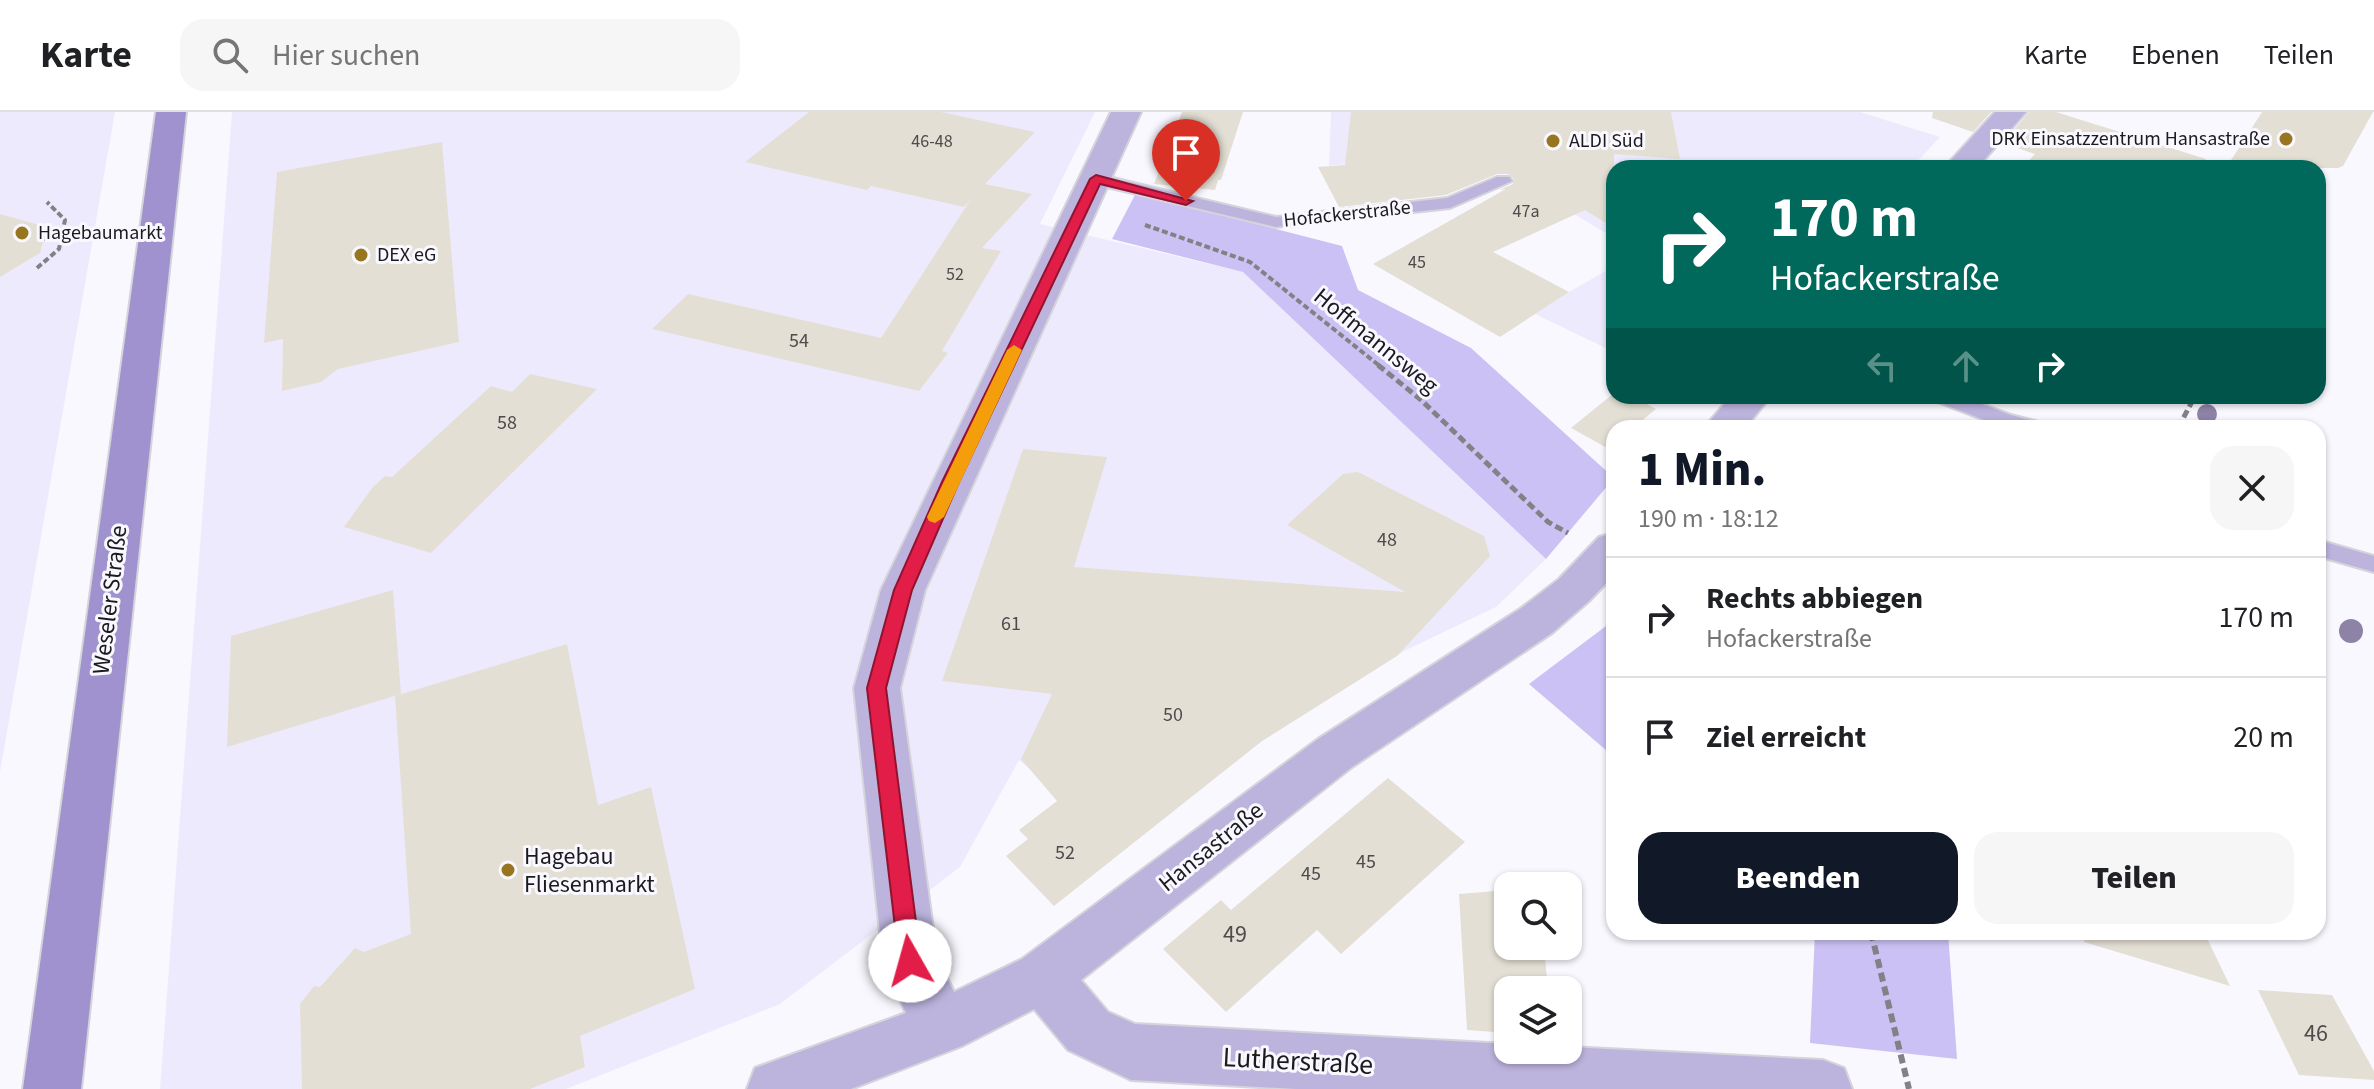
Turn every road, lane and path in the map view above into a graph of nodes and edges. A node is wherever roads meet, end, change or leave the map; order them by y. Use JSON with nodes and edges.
{"nodes":[{"id":1,"x":171,"y":112,"type":"edge"},
{"id":2,"x":1126,"y":112,"type":"edge"},
{"id":3,"x":2011,"y":112,"type":"edge"},
{"id":4,"x":1967,"y":160,"type":"edge"},
{"id":5,"x":1503,"y":181,"type":"dead end"},
{"id":6,"x":1090,"y":192,"type":"junction"},
{"id":7,"x":47,"y":202,"type":"dead end"},
{"id":8,"x":61,"y":235,"type":"junction"},
{"id":9,"x":44,"y":239,"type":"dead end"},
{"id":10,"x":37,"y":268,"type":"dead end"},
{"id":11,"x":1745,"y":404,"type":"edge"},
{"id":12,"x":1962,"y":404,"type":"edge"},
{"id":13,"x":1730,"y":420,"type":"edge"},
{"id":14,"x":2002,"y":420,"type":"edge"},
{"id":15,"x":1606,"y":550,"type":"edge"},
{"id":16,"x":2326,"y":550,"type":"edge"},
{"id":17,"x":1606,"y":557,"type":"edge"},
{"id":18,"x":2374,"y":564,"type":"edge"},
{"id":19,"x":1873,"y":940,"type":"edge"},
{"id":20,"x":1042,"y":977,"type":"junction"},
{"id":21,"x":942,"y":1027,"type":"junction"},
{"id":22,"x":52,"y":1089,"type":"edge"},
{"id":23,"x":776,"y":1089,"type":"edge"},
{"id":24,"x":1823,"y":1089,"type":"edge"},
{"id":25,"x":1909,"y":1089,"type":"edge"}],
"edges":[{"from":1,"to":22,"type":"main road","name":"Weseler Straße"},
{"from":2,"to":6,"type":"street"},
{"from":3,"to":4,"type":"street"},
{"from":5,"to":6,"type":"lane","name":"Hofackerstraße"},
{"from":6,"to":15,"type":"path","name":"Hoffmannsweg"},
{"from":6,"to":21,"type":"street"},
{"from":7,"to":8,"type":"path"},
{"from":8,"to":9,"type":"path"},
{"from":8,"to":10,"type":"path"},
{"from":11,"to":13,"type":"street"},
{"from":12,"to":14,"type":"lane"},
{"from":16,"to":18,"type":"lane"},
{"from":17,"to":20,"type":"street","name":"Hansastraße"},
{"from":19,"to":25,"type":"path"},
{"from":20,"to":21,"type":"street","name":"Hansastraße"},
{"from":20,"to":24,"type":"street","name":"Lutherstraße"},
{"from":21,"to":23,"type":"street","name":"Hansastraße"}]}
